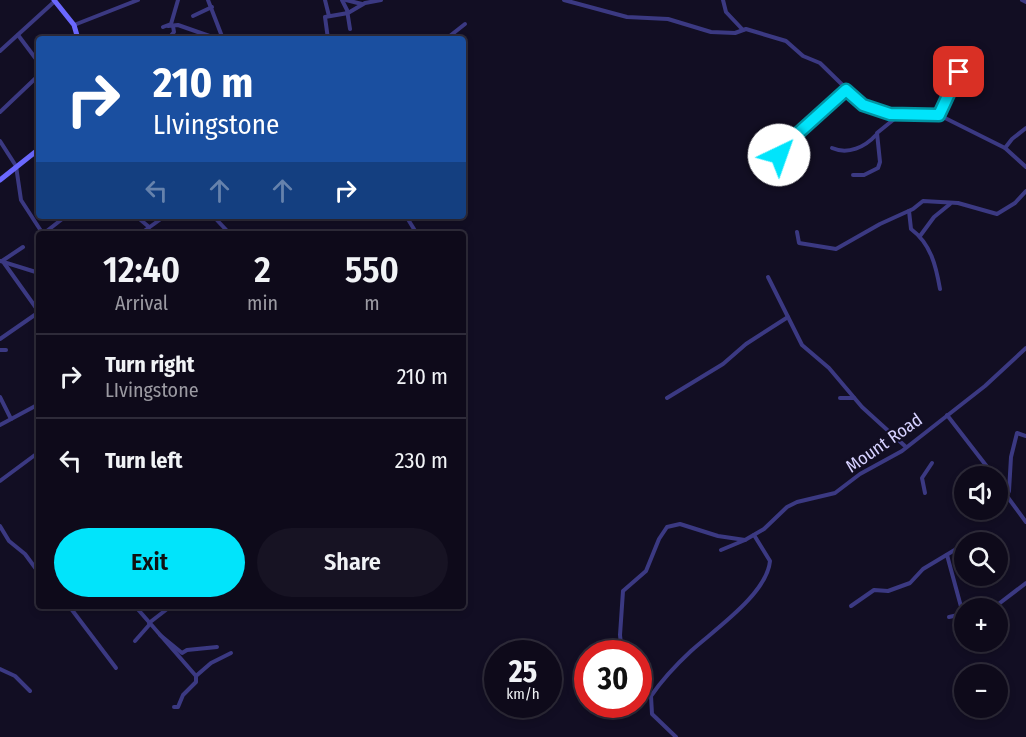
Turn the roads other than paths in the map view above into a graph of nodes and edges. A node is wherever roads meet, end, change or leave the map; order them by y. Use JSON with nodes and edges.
{"nodes":[{"id":1,"x":55,"y":0,"type":"edge"},
{"id":2,"x":138,"y":0,"type":"edge"},
{"id":3,"x":178,"y":0,"type":"edge"},
{"id":4,"x":208,"y":0,"type":"edge"},
{"id":5,"x":325,"y":0,"type":"edge"},
{"id":6,"x":344,"y":0,"type":"edge"},
{"id":7,"x":381,"y":0,"type":"edge"},
{"id":8,"x":564,"y":0,"type":"edge"},
{"id":9,"x":723,"y":0,"type":"edge"},
{"id":10,"x":1022,"y":0,"type":"edge"},
{"id":11,"x":370,"y":1,"type":"edge"},
{"id":12,"x":1026,"y":2,"type":"edge"},
{"id":13,"x":363,"y":4,"type":"junction"},
{"id":14,"x":212,"y":7,"type":"junction"},
{"id":15,"x":348,"y":13,"type":"junction"},
{"id":16,"x":193,"y":15,"type":"dead end"},
{"id":17,"x":329,"y":16,"type":"junction"},
{"id":18,"x":465,"y":24,"type":"dead end"},
{"id":19,"x":74,"y":25,"type":"junction"},
{"id":20,"x":168,"y":26,"type":"junction"},
{"id":21,"x":182,"y":27,"type":"junction"},
{"id":22,"x":350,"y":29,"type":"dead end"},
{"id":23,"x":743,"y":30,"type":"junction"},
{"id":24,"x":18,"y":35,"type":"junction"},
{"id":25,"x":77,"y":36,"type":"edge"},
{"id":26,"x":170,"y":36,"type":"edge"},
{"id":27,"x":171,"y":36,"type":"edge"},
{"id":28,"x":209,"y":36,"type":"edge"},
{"id":29,"x":222,"y":36,"type":"edge"},
{"id":30,"x":327,"y":36,"type":"edge"},
{"id":31,"x":450,"y":36,"type":"edge"},
{"id":32,"x":0,"y":51,"type":"edge"},
{"id":33,"x":980,"y":51,"type":"dead end"},
{"id":34,"x":36,"y":59,"type":"edge"},
{"id":35,"x":36,"y":78,"type":"edge"},
{"id":36,"x":846,"y":90,"type":"junction"},
{"id":37,"x":0,"y":112,"type":"edge"},
{"id":38,"x":939,"y":115,"type":"junction"},
{"id":39,"x":899,"y":116,"type":"junction"},
{"id":40,"x":1026,"y":128,"type":"edge"},
{"id":41,"x":876,"y":134,"type":"junction"},
{"id":42,"x":0,"y":141,"type":"edge"},
{"id":43,"x":832,"y":148,"type":"dead end"},
{"id":44,"x":1005,"y":148,"type":"junction"},
{"id":45,"x":36,"y":150,"type":"edge"},
{"id":46,"x":779,"y":155,"type":"dead end"},
{"id":47,"x":16,"y":166,"type":"junction"},
{"id":48,"x":1026,"y":167,"type":"edge"},
{"id":49,"x":853,"y":175,"type":"dead end"},
{"id":50,"x":0,"y":180,"type":"edge"},
{"id":51,"x":1026,"y":191,"type":"edge"},
{"id":52,"x":951,"y":203,"type":"junction"},
{"id":53,"x":909,"y":211,"type":"junction"},
{"id":54,"x":62,"y":219,"type":"edge"},
{"id":55,"x":140,"y":219,"type":"edge"},
{"id":56,"x":161,"y":219,"type":"edge"},
{"id":57,"x":217,"y":219,"type":"edge"},
{"id":58,"x":149,"y":227,"type":"junction"},
{"id":59,"x":41,"y":231,"type":"edge"},
{"id":60,"x":47,"y":231,"type":"edge"},
{"id":61,"x":144,"y":231,"type":"edge"},
{"id":62,"x":227,"y":231,"type":"edge"},
{"id":63,"x":797,"y":232,"type":"dead end"},
{"id":64,"x":920,"y":236,"type":"junction"},
{"id":65,"x":23,"y":247,"type":"dead end"},
{"id":66,"x":2,"y":262,"type":"edge"},
{"id":67,"x":36,"y":272,"type":"edge"},
{"id":68,"x":768,"y":276,"type":"dead end"},
{"id":69,"x":940,"y":289,"type":"dead end"},
{"id":70,"x":36,"y":308,"type":"edge"},
{"id":71,"x":36,"y":314,"type":"edge"},
{"id":72,"x":788,"y":317,"type":"junction"},
{"id":73,"x":0,"y":339,"type":"edge"},
{"id":74,"x":1026,"y":348,"type":"edge"},
{"id":75,"x":0,"y":397,"type":"edge"},
{"id":76,"x":667,"y":398,"type":"dead end"},
{"id":77,"x":840,"y":398,"type":"dead end"},
{"id":78,"x":854,"y":398,"type":"junction"},
{"id":79,"x":36,"y":406,"type":"edge"},
{"id":80,"x":947,"y":415,"type":"junction"},
{"id":81,"x":11,"y":419,"type":"junction"},
{"id":82,"x":0,"y":425,"type":"edge"},
{"id":83,"x":1026,"y":436,"type":"edge"},
{"id":84,"x":906,"y":447,"type":"junction"},
{"id":85,"x":36,"y":454,"type":"edge"},
{"id":86,"x":932,"y":463,"type":"dead end"},
{"id":87,"x":986,"y":466,"type":"edge"},
{"id":88,"x":0,"y":481,"type":"edge"},
{"id":89,"x":925,"y":493,"type":"dead end"},
{"id":90,"x":1008,"y":494,"type":"edge"},
{"id":91,"x":1008,"y":500,"type":"edge"},
{"id":92,"x":1026,"y":522,"type":"edge"},
{"id":93,"x":0,"y":526,"type":"edge"},
{"id":94,"x":754,"y":535,"type":"junction"},
{"id":95,"x":745,"y":540,"type":"junction"},
{"id":96,"x":721,"y":550,"type":"dead end"},
{"id":97,"x":954,"y":551,"type":"edge"},
{"id":98,"x":947,"y":555,"type":"junction"},
{"id":99,"x":36,"y":569,"type":"edge"},
{"id":100,"x":1026,"y":585,"type":"edge"},
{"id":101,"x":959,"y":598,"type":"edge"},
{"id":102,"x":1008,"y":598,"type":"edge"},
{"id":103,"x":851,"y":606,"type":"dead end"},
{"id":104,"x":71,"y":609,"type":"edge"},
{"id":105,"x":138,"y":609,"type":"edge"},
{"id":106,"x":168,"y":609,"type":"edge"},
{"id":107,"x":954,"y":616,"type":"edge"},
{"id":108,"x":949,"y":617,"type":"dead end"},
{"id":109,"x":150,"y":624,"type":"junction"},
{"id":110,"x":157,"y":633,"type":"junction"},
{"id":111,"x":621,"y":640,"type":"edge"},
{"id":112,"x":135,"y":641,"type":"dead end"},
{"id":113,"x":217,"y":647,"type":"dead end"},
{"id":114,"x":231,"y":653,"type":"dead end"},
{"id":115,"x":116,"y":668,"type":"dead end"},
{"id":116,"x":0,"y":669,"type":"edge"},
{"id":117,"x":196,"y":676,"type":"junction"},
{"id":118,"x":30,"y":691,"type":"dead end"},
{"id":119,"x":652,"y":695,"type":"edge"},
{"id":120,"x":174,"y":707,"type":"dead end"},
{"id":121,"x":652,"y":714,"type":"edge"},
{"id":122,"x":676,"y":737,"type":"edge"}],
"edges":[{"from":1,"to":19,"type":"main road"},
{"from":1,"to":24,"type":"street"},
{"from":2,"to":19,"type":"street"},
{"from":3,"to":20,"type":"street"},
{"from":4,"to":14,"type":"street"},
{"from":5,"to":17,"type":"street"},
{"from":6,"to":13,"type":"street"},
{"from":6,"to":15,"type":"street"},
{"from":7,"to":11,"type":"street"},
{"from":8,"to":23,"type":"street"},
{"from":9,"to":23,"type":"street"},
{"from":10,"to":12,"type":"street"},
{"from":11,"to":13,"type":"street"},
{"from":13,"to":15,"type":"street"},
{"from":14,"to":16,"type":"street"},
{"from":14,"to":29,"type":"street"},
{"from":15,"to":17,"type":"street"},
{"from":15,"to":22,"type":"street"},
{"from":17,"to":30,"type":"street"},
{"from":18,"to":31,"type":"street"},
{"from":19,"to":25,"type":"main road"},
{"from":20,"to":21,"type":"street"},
{"from":20,"to":26,"type":"street"},
{"from":21,"to":27,"type":"street"},
{"from":21,"to":28,"type":"street"},
{"from":23,"to":36,"type":"street"},
{"from":24,"to":32,"type":"street"},
{"from":24,"to":34,"type":"street"},
{"from":33,"to":38,"type":"street"},
{"from":35,"to":37,"type":"street"},
{"from":36,"to":39,"type":"street"},
{"from":36,"to":46,"type":"street"},
{"from":38,"to":39,"type":"street"},
{"from":38,"to":44,"type":"street"},
{"from":39,"to":41,"type":"street"},
{"from":40,"to":44,"type":"street"},
{"from":41,"to":43,"type":"street"},
{"from":41,"to":49,"type":"street"},
{"from":42,"to":47,"type":"street"},
{"from":44,"to":48,"type":"street"},
{"from":45,"to":47,"type":"main road"},
{"from":47,"to":50,"type":"main road"},
{"from":47,"to":59,"type":"street"},
{"from":51,"to":52,"type":"street"},
{"from":52,"to":53,"type":"street"},
{"from":52,"to":64,"type":"street"},
{"from":53,"to":63,"type":"street"},
{"from":53,"to":64,"type":"street"},
{"from":54,"to":60,"type":"street"},
{"from":55,"to":58,"type":"street"},
{"from":56,"to":58,"type":"street"},
{"from":57,"to":62,"type":"street"},
{"from":58,"to":61,"type":"street"},
{"from":64,"to":69,"type":"street"},
{"from":65,"to":66,"type":"street"},
{"from":66,"to":67,"type":"street"},
{"from":66,"to":70,"type":"street"},
{"from":68,"to":72,"type":"street"},
{"from":71,"to":73,"type":"street"},
{"from":72,"to":76,"type":"street"},
{"from":72,"to":78,"type":"street"},
{"from":74,"to":80,"type":"street","name":"Mount Road"},
{"from":75,"to":81,"type":"street"},
{"from":77,"to":78,"type":"street"},
{"from":78,"to":84,"type":"street"},
{"from":79,"to":81,"type":"street"},
{"from":80,"to":84,"type":"street","name":"Mount Road"},
{"from":80,"to":87,"type":"street"},
{"from":81,"to":82,"type":"street"},
{"from":83,"to":90,"type":"street"},
{"from":84,"to":94,"type":"street","name":"Mount Road"},
{"from":85,"to":88,"type":"street"},
{"from":86,"to":89,"type":"street"},
{"from":91,"to":92,"type":"street"},
{"from":93,"to":99,"type":"street"},
{"from":94,"to":95,"type":"street","name":"Mount Road"},
{"from":94,"to":119,"type":"street"},
{"from":95,"to":96,"type":"street","name":"Mount Road"},
{"from":95,"to":111,"type":"street"},
{"from":97,"to":98,"type":"street"},
{"from":98,"to":101,"type":"street"},
{"from":98,"to":103,"type":"street"},
{"from":100,"to":102,"type":"street"},
{"from":104,"to":115,"type":"street"},
{"from":105,"to":109,"type":"street"},
{"from":106,"to":109,"type":"street"},
{"from":107,"to":108,"type":"street"},
{"from":109,"to":110,"type":"street"},
{"from":109,"to":112,"type":"street"},
{"from":110,"to":113,"type":"street"},
{"from":110,"to":117,"type":"street"},
{"from":114,"to":117,"type":"street"},
{"from":116,"to":118,"type":"street"},
{"from":117,"to":120,"type":"street"},
{"from":121,"to":122,"type":"street"}]}
